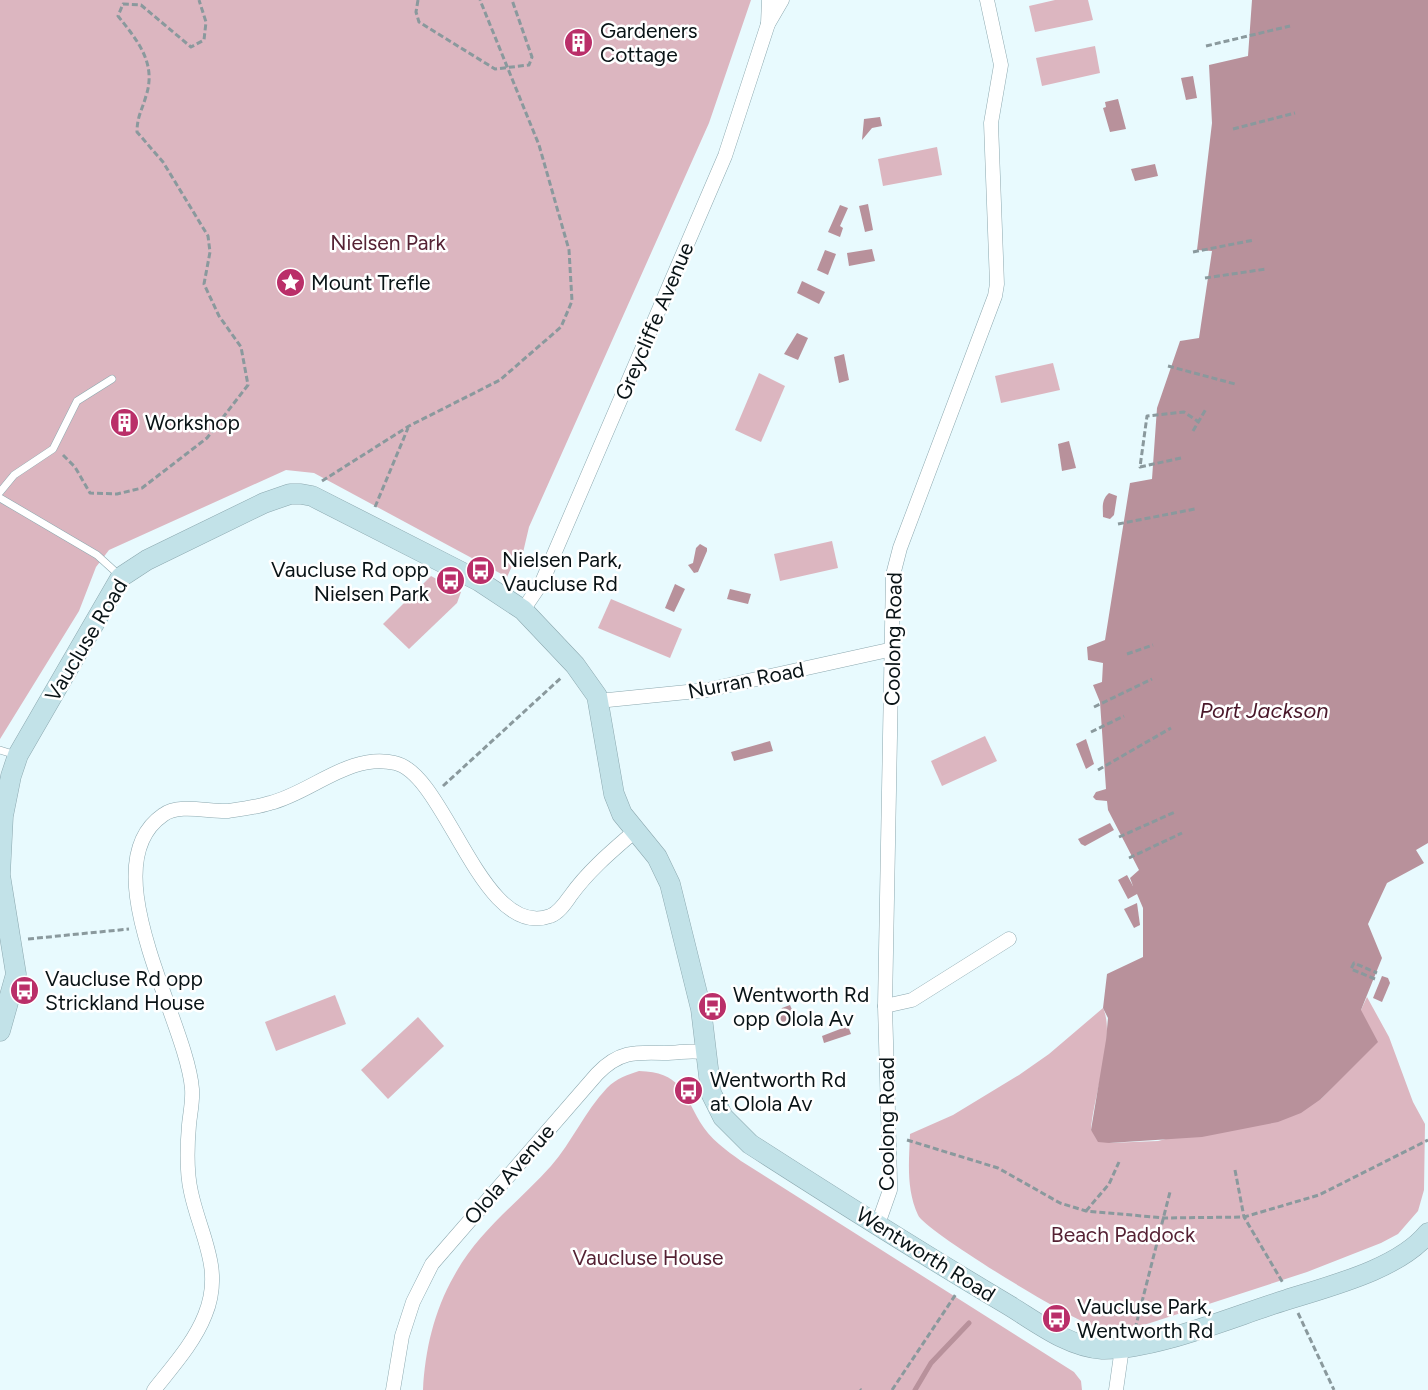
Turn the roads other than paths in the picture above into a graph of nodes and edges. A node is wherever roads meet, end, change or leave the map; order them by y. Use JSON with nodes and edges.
{"nodes":[{"id":1,"x":769,"y":0,"type":"edge"},
{"id":2,"x":782,"y":0,"type":"edge"},
{"id":3,"x":987,"y":0,"type":"edge"},
{"id":4,"x":768,"y":24,"type":"junction"},
{"id":5,"x":112,"y":379,"type":"dead end"},
{"id":6,"x":0,"y":492,"type":"edge"},
{"id":7,"x":0,"y":498,"type":"edge"},
{"id":8,"x":121,"y":577,"type":"junction"},
{"id":9,"x":523,"y":610,"type":"junction"},
{"id":10,"x":893,"y":649,"type":"junction"},
{"id":11,"x":598,"y":701,"type":"junction"},
{"id":12,"x":9,"y":752,"type":"edge"},
{"id":13,"x":635,"y":831,"type":"junction"},
{"id":14,"x":1009,"y":939,"type":"dead end"},
{"id":15,"x":885,"y":1006,"type":"junction"},
{"id":16,"x":0,"y":1032,"type":"edge"},
{"id":17,"x":707,"y":1053,"type":"junction"},
{"id":18,"x":878,"y":1224,"type":"junction"},
{"id":19,"x":1428,"y":1233,"type":"edge"},
{"id":20,"x":1128,"y":1341,"type":"junction"},
{"id":21,"x":154,"y":1390,"type":"edge"},
{"id":22,"x":393,"y":1390,"type":"edge"},
{"id":23,"x":1116,"y":1390,"type":"edge"}],
"edges":[{"from":1,"to":4,"type":"street","name":"Greycliffe Avenue"},
{"from":2,"to":4,"type":"street","name":"Greycliffe Avenue"},
{"from":3,"to":10,"type":"street","name":"Coolong Road"},
{"from":4,"to":9,"type":"street","name":"Greycliffe Avenue"},
{"from":5,"to":6,"type":"lane"},
{"from":7,"to":8,"type":"lane"},
{"from":8,"to":9,"type":"street","name":"Vaucluse Road"},
{"from":8,"to":12,"type":"street","name":"Vaucluse Road"},
{"from":9,"to":11,"type":"street","name":"Wentworth Road"},
{"from":10,"to":11,"type":"street","name":"Nurran Road"},
{"from":10,"to":15,"type":"street","name":"Coolong Road"},
{"from":11,"to":13,"type":"street","name":"Wentworth Road"},
{"from":12,"to":16,"type":"street","name":"Vaucluse Road"},
{"from":13,"to":17,"type":"street","name":"Wentworth Road"},
{"from":13,"to":21,"type":"street"},
{"from":14,"to":15,"type":"street"},
{"from":15,"to":18,"type":"street","name":"Coolong Road"},
{"from":17,"to":18,"type":"street","name":"Wentworth Road"},
{"from":17,"to":22,"type":"street","name":"Olola Avenue"},
{"from":18,"to":20,"type":"street","name":"Wentworth Road"},
{"from":19,"to":20,"type":"street","name":"Wentworth Road"},
{"from":20,"to":23,"type":"street"}]}
